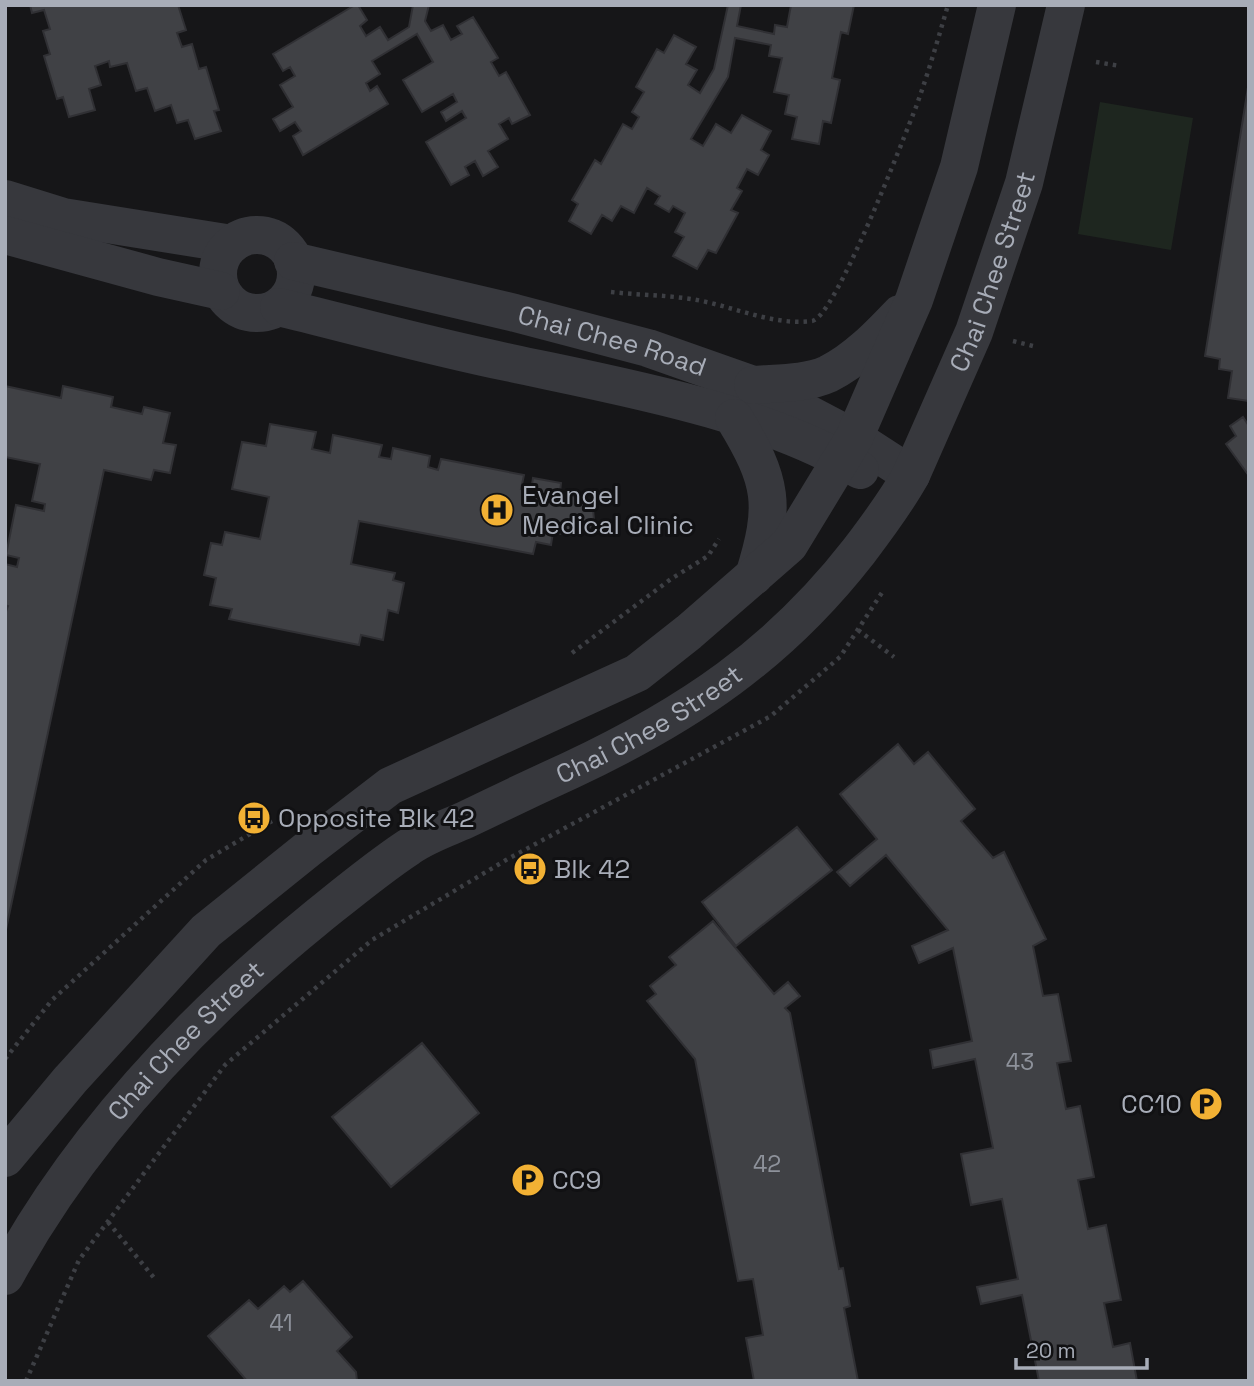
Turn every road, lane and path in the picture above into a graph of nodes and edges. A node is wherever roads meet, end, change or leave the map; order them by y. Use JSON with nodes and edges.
{"nodes":[{"id":1,"x":948,"y":5,"type":"edge"},
{"id":2,"x":997,"y":5,"type":"edge"},
{"id":3,"x":1066,"y":5,"type":"edge"},
{"id":4,"x":1094,"y":61,"type":"dead end"},
{"id":5,"x":1120,"y":66,"type":"dead end"},
{"id":6,"x":5,"y":199,"type":"edge"},
{"id":7,"x":5,"y":235,"type":"edge"},
{"id":8,"x":232,"y":244,"type":"junction"},
{"id":9,"x":293,"y":261,"type":"junction"},
{"id":10,"x":222,"y":291,"type":"junction"},
{"id":11,"x":914,"y":300,"type":"junction"},
{"id":12,"x":279,"y":307,"type":"junction"},
{"id":13,"x":815,"y":321,"type":"dead end"},
{"id":14,"x":752,"y":385,"type":"junction"},
{"id":15,"x":734,"y":418,"type":"junction"},
{"id":16,"x":848,"y":449,"type":"junction"},
{"id":17,"x":906,"y":484,"type":"junction"},
{"id":18,"x":754,"y":576,"type":"junction"},
{"id":19,"x":884,"y":588,"type":"dead end"},
{"id":20,"x":858,"y":630,"type":"junction"},
{"id":21,"x":894,"y":657,"type":"dead end"},
{"id":22,"x":158,"y":982,"type":"junction"},
{"id":23,"x":194,"y":1027,"type":"junction"},
{"id":24,"x":5,"y":1158,"type":"edge"},
{"id":25,"x":108,"y":1222,"type":"junction"},
{"id":26,"x":5,"y":1276,"type":"edge"},
{"id":27,"x":155,"y":1279,"type":"dead end"},
{"id":28,"x":26,"y":1381,"type":"edge"}],
"edges":[{"from":1,"to":13,"type":"path"},
{"from":2,"to":11,"type":"street","name":"Chai Chee Street"},
{"from":3,"to":17,"type":"street","name":"Chai Chee Street"},
{"from":4,"to":5,"type":"path"},
{"from":6,"to":8,"type":"street"},
{"from":7,"to":10,"type":"street","name":"Chai Chee Road"},
{"from":8,"to":9,"type":"street"},
{"from":8,"to":10,"type":"street"},
{"from":9,"to":12,"type":"street"},
{"from":9,"to":14,"type":"street","name":"Chai Chee Road"},
{"from":10,"to":12,"type":"street","name":"Chai Chee Road"},
{"from":11,"to":14,"type":"street"},
{"from":11,"to":16,"type":"street","name":"Chai Chee Street"},
{"from":12,"to":15,"type":"street","name":"Chai Chee Road"},
{"from":14,"to":16,"type":"street","name":"Chai Chee Road"},
{"from":15,"to":16,"type":"street","name":"Chai Chee Road"},
{"from":15,"to":18,"type":"street"},
{"from":16,"to":17,"type":"street","name":"Chai Chee Road"},
{"from":16,"to":18,"type":"street","name":"Chai Chee Street"},
{"from":17,"to":23,"type":"street","name":"Chai Chee Street"},
{"from":18,"to":22,"type":"street","name":"Chai Chee Street"},
{"from":19,"to":20,"type":"path"},
{"from":20,"to":21,"type":"path"},
{"from":20,"to":25,"type":"path"},
{"from":22,"to":23,"type":"street"},
{"from":22,"to":24,"type":"street","name":"Chai Chee Street"},
{"from":23,"to":26,"type":"street","name":"Chai Chee Street"},
{"from":25,"to":27,"type":"path"},
{"from":25,"to":28,"type":"path"}]}
